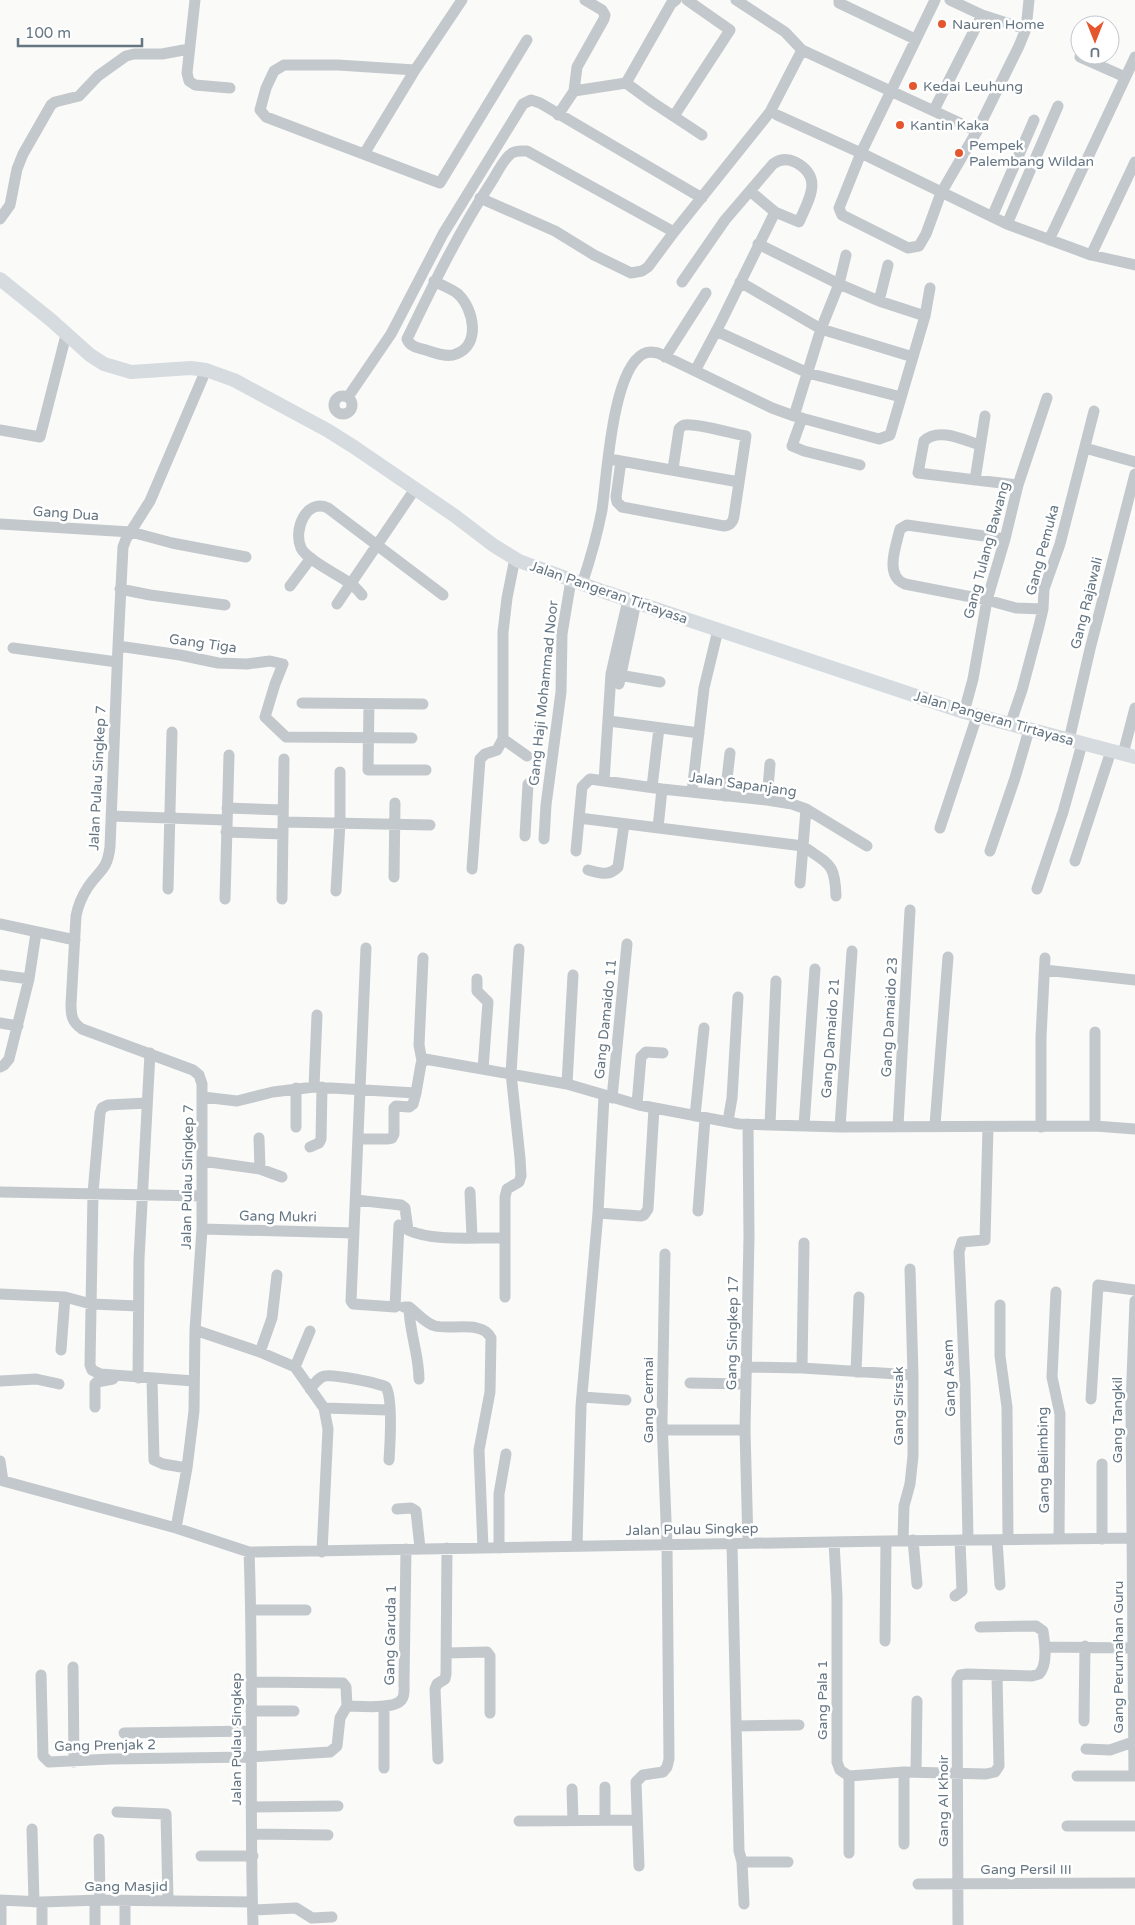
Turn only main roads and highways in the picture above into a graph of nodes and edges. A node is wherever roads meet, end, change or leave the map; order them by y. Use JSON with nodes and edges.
{"nodes":[{"id":1,"x":0,"y":279,"type":"edge"},
{"id":2,"x":1123,"y":754,"type":"edge"}],
"edges":[{"from":1,"to":2,"type":"main road","name":"Jalan Pangeran Tirtayasa"}]}
